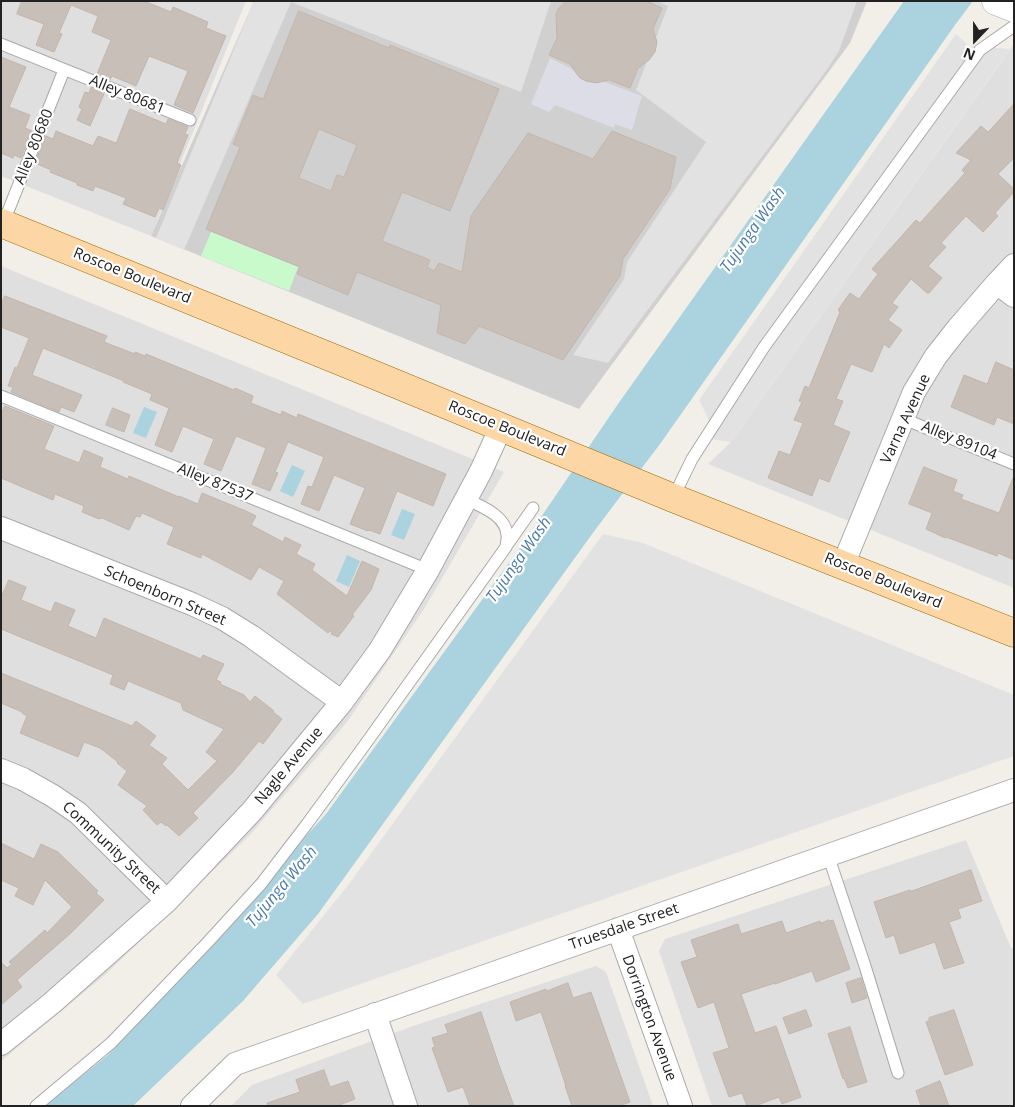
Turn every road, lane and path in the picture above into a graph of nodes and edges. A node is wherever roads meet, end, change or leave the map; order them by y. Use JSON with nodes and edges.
{"nodes":[{"id":1,"x":1014,"y":26,"type":"edge"},
{"id":2,"x":1,"y":44,"type":"edge"},
{"id":3,"x":64,"y":70,"type":"junction"},
{"id":4,"x":190,"y":120,"type":"dead end"},
{"id":5,"x":2,"y":224,"type":"edge"},
{"id":6,"x":1014,"y":266,"type":"edge"},
{"id":7,"x":1005,"y":289,"type":"edge"},
{"id":8,"x":1,"y":396,"type":"edge"},
{"id":9,"x":904,"y":419,"type":"junction"},
{"id":10,"x":501,"y":428,"type":"junction"},
{"id":11,"x":1014,"y":464,"type":"edge"},
{"id":12,"x":666,"y":495,"type":"junction"},
{"id":13,"x":466,"y":499,"type":"junction"},
{"id":14,"x":533,"y":508,"type":"dead end"},
{"id":15,"x":1,"y":528,"type":"edge"},
{"id":16,"x":506,"y":547,"type":"junction"},
{"id":17,"x":843,"y":565,"type":"junction"},
{"id":18,"x":428,"y":570,"type":"junction"},
{"id":19,"x":1014,"y":633,"type":"edge"},
{"id":20,"x":342,"y":702,"type":"junction"},
{"id":21,"x":1,"y":770,"type":"edge"},
{"id":22,"x":1014,"y":790,"type":"edge"},
{"id":23,"x":828,"y":855,"type":"junction"},
{"id":24,"x":167,"y":901,"type":"junction"},
{"id":25,"x":618,"y":929,"type":"junction"},
{"id":26,"x":374,"y":1014,"type":"junction"},
{"id":27,"x":1,"y":1044,"type":"edge"},
{"id":28,"x":898,"y":1072,"type":"dead end"},
{"id":29,"x":36,"y":1106,"type":"edge"},
{"id":30,"x":192,"y":1106,"type":"edge"},
{"id":31,"x":406,"y":1106,"type":"edge"},
{"id":32,"x":681,"y":1106,"type":"edge"}],
"edges":[{"from":1,"to":12,"type":"lane"},
{"from":2,"to":3,"type":"lane","name":"Alley 80681"},
{"from":3,"to":4,"type":"lane","name":"Alley 80681"},
{"from":3,"to":5,"type":"lane","name":"Alley 80680"},
{"from":5,"to":10,"type":"main road","name":"Roscoe Boulevard"},
{"from":6,"to":7,"type":"street","name":"Varna Avenue"},
{"from":7,"to":9,"type":"street","name":"Varna Avenue"},
{"from":8,"to":18,"type":"lane","name":"Alley 87537"},
{"from":9,"to":11,"type":"lane","name":"Alley 89104"},
{"from":9,"to":17,"type":"street","name":"Varna Avenue"},
{"from":10,"to":12,"type":"main road","name":"Roscoe Boulevard"},
{"from":10,"to":13,"type":"street","name":"Nagle Avenue"},
{"from":12,"to":17,"type":"main road","name":"Roscoe Boulevard"},
{"from":13,"to":16,"type":"lane"},
{"from":13,"to":18,"type":"street","name":"Nagle Avenue"},
{"from":14,"to":16,"type":"lane"},
{"from":15,"to":20,"type":"street","name":"Schoenborn Street"},
{"from":16,"to":29,"type":"lane"},
{"from":17,"to":19,"type":"main road","name":"Roscoe Boulevard"},
{"from":18,"to":20,"type":"street","name":"Nagle Avenue"},
{"from":20,"to":24,"type":"street","name":"Nagle Avenue"},
{"from":21,"to":24,"type":"street","name":"Community Street"},
{"from":22,"to":23,"type":"street","name":"Truesdale Street"},
{"from":23,"to":25,"type":"street","name":"Truesdale Street"},
{"from":23,"to":28,"type":"lane"},
{"from":24,"to":27,"type":"street","name":"Nagle Avenue"},
{"from":25,"to":26,"type":"street","name":"Truesdale Street"},
{"from":25,"to":32,"type":"street","name":"Dorrington Avenue"},
{"from":26,"to":30,"type":"street","name":"Truesdale Street"},
{"from":26,"to":31,"type":"street"}]}
